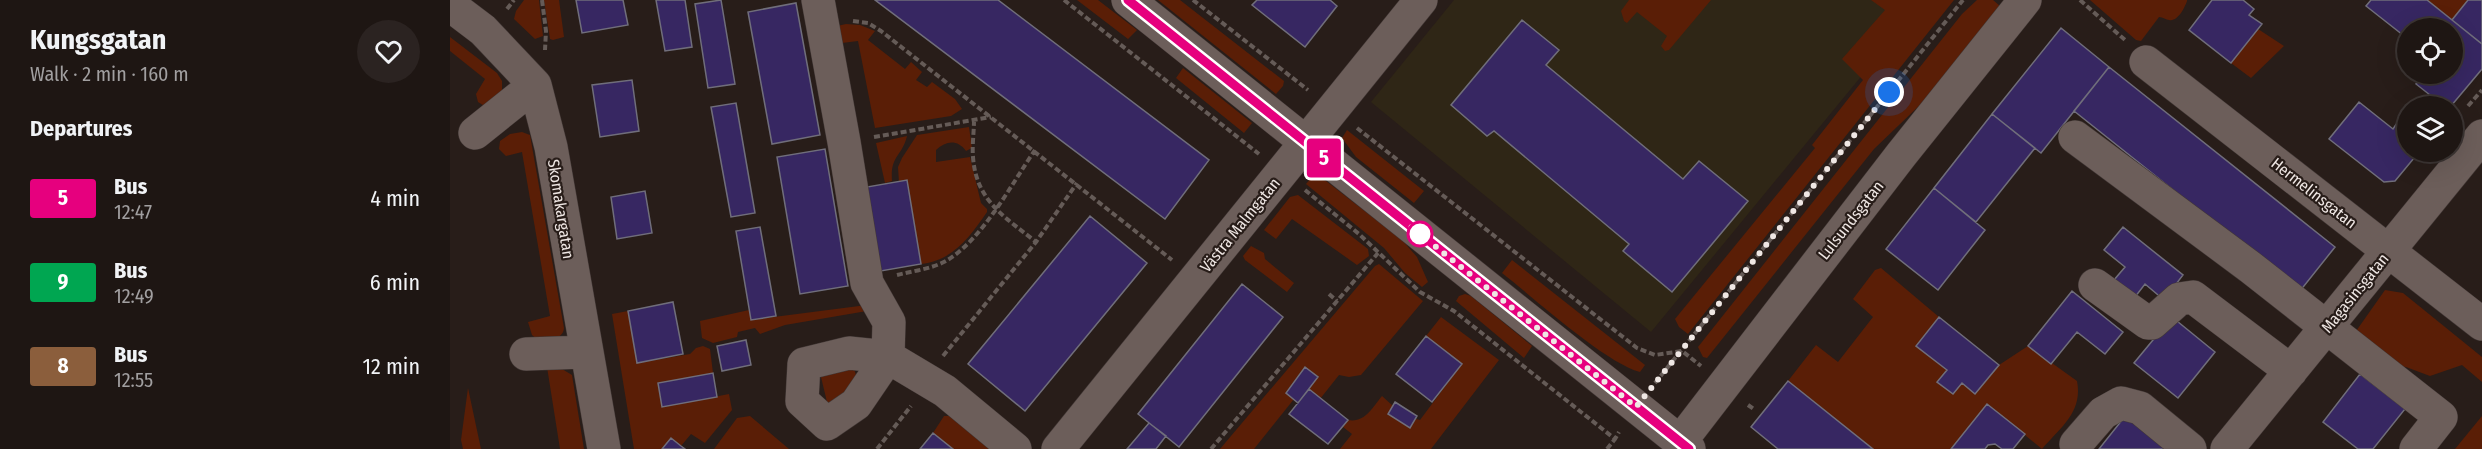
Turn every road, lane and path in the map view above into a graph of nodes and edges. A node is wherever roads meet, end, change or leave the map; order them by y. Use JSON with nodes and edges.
{"nodes":[{"id":1,"x":542,"y":0,"type":"edge"},
{"id":2,"x":1064,"y":0,"type":"edge"},
{"id":3,"x":1128,"y":0,"type":"edge"},
{"id":4,"x":1193,"y":0,"type":"edge"},
{"id":5,"x":1421,"y":0,"type":"edge"},
{"id":6,"x":1963,"y":0,"type":"edge"},
{"id":7,"x":2025,"y":0,"type":"edge"},
{"id":8,"x":2080,"y":0,"type":"edge"},
{"id":9,"x":450,"y":5,"type":"edge"},
{"id":10,"x":821,"y":14,"type":"edge"},
{"id":11,"x":544,"y":54,"type":"dead end"},
{"id":12,"x":2146,"y":62,"type":"joint"},
{"id":13,"x":535,"y":85,"type":"junction"},
{"id":14,"x":1334,"y":110,"type":"junction"},
{"id":15,"x":992,"y":117,"type":"junction"},
{"id":16,"x":974,"y":120,"type":"junction"},
{"id":17,"x":475,"y":133,"type":"dead end"},
{"id":18,"x":2482,"y":136,"type":"edge"},
{"id":19,"x":2075,"y":137,"type":"dead end"},
{"id":20,"x":844,"y":142,"type":"junction"},
{"id":21,"x":1306,"y":143,"type":"junction"},
{"id":22,"x":1035,"y":150,"type":"junction"},
{"id":23,"x":1282,"y":173,"type":"junction"},
{"id":24,"x":1077,"y":183,"type":"junction"},
{"id":25,"x":995,"y":209,"type":"junction"},
{"id":26,"x":1036,"y":242,"type":"junction"},
{"id":27,"x":2388,"y":252,"type":"junction"},
{"id":28,"x":1378,"y":253,"type":"junction"},
{"id":29,"x":1180,"y":266,"type":"dead end"},
{"id":30,"x":867,"y":283,"type":"junction"},
{"id":31,"x":2095,"y":285,"type":"dead end"},
{"id":32,"x":1329,"y":294,"type":"dead end"},
{"id":33,"x":1337,"y":301,"type":"junction"},
{"id":34,"x":2482,"y":324,"type":"edge"},
{"id":35,"x":2326,"y":328,"type":"junction"},
{"id":36,"x":1682,"y":351,"type":"junction"},
{"id":37,"x":586,"y":352,"type":"junction"},
{"id":38,"x":526,"y":354,"type":"dead end"},
{"id":39,"x":941,"y":360,"type":"dead end"},
{"id":40,"x":2291,"y":371,"type":"junction"},
{"id":41,"x":912,"y":404,"type":"dead end"},
{"id":42,"x":1636,"y":407,"type":"junction"},
{"id":43,"x":1615,"y":439,"type":"junction"},
{"id":44,"x":2076,"y":444,"type":"dead end"},
{"id":45,"x":1684,"y":445,"type":"edge"},
{"id":46,"x":604,"y":449,"type":"edge"},
{"id":47,"x":877,"y":449,"type":"edge"},
{"id":48,"x":1015,"y":449,"type":"edge"},
{"id":49,"x":1058,"y":449,"type":"edge"},
{"id":50,"x":1210,"y":449,"type":"edge"},
{"id":51,"x":1607,"y":449,"type":"edge"},
{"id":52,"x":2190,"y":449,"type":"edge"},
{"id":53,"x":2227,"y":449,"type":"edge"},
{"id":54,"x":2416,"y":449,"type":"edge"}],
"edges":[{"from":1,"to":11,"type":"path"},
{"from":2,"to":23,"type":"path"},
{"from":3,"to":21,"type":"street"},
{"from":4,"to":14,"type":"path"},
{"from":5,"to":14,"type":"street","name":"Västra Malmgatan"},
{"from":6,"to":36,"type":"path"},
{"from":7,"to":45,"type":"street","name":"Lulsundsgatan"},
{"from":8,"to":12,"type":"path"},
{"from":9,"to":13,"type":"street","name":"Skomakargatan"},
{"from":10,"to":15,"type":"path"},
{"from":10,"to":20,"type":"street"},
{"from":12,"to":27,"type":"street","name":"Hermelinsgatan"},
{"from":13,"to":17,"type":"street"},
{"from":13,"to":37,"type":"street","name":"Skomakargatan"},
{"from":14,"to":21,"type":"street","name":"Västra Malmgatan"},
{"from":14,"to":36,"type":"path"},
{"from":15,"to":16,"type":"path"},
{"from":15,"to":22,"type":"path"},
{"from":16,"to":20,"type":"path"},
{"from":16,"to":25,"type":"path"},
{"from":18,"to":27,"type":"street","name":"Magasinsgatan"},
{"from":19,"to":35,"type":"street"},
{"from":20,"to":30,"type":"street"},
{"from":21,"to":23,"type":"street","name":"Västra Malmgatan"},
{"from":21,"to":42,"type":"street"},
{"from":22,"to":24,"type":"path"},
{"from":22,"to":25,"type":"path"},
{"from":23,"to":28,"type":"path"},
{"from":23,"to":49,"type":"street","name":"Västra Malmgatan"},
{"from":24,"to":26,"type":"path"},
{"from":24,"to":29,"type":"path"},
{"from":25,"to":26,"type":"path"},
{"from":25,"to":30,"type":"path"},
{"from":26,"to":39,"type":"path"},
{"from":27,"to":34,"type":"street","name":"Hermelinsgatan"},
{"from":27,"to":35,"type":"street","name":"Magasinsgatan"},
{"from":28,"to":33,"type":"path"},
{"from":28,"to":43,"type":"path"},
{"from":30,"to":48,"type":"street"},
{"from":31,"to":40,"type":"street"},
{"from":32,"to":33,"type":"path"},
{"from":33,"to":50,"type":"path"},
{"from":35,"to":40,"type":"street","name":"Magasinsgatan"},
{"from":35,"to":54,"type":"street"},
{"from":36,"to":42,"type":"path"},
{"from":37,"to":38,"type":"street"},
{"from":37,"to":46,"type":"street","name":"Skomakargatan"},
{"from":40,"to":53,"type":"street","name":"Magasinsgatan"},
{"from":41,"to":47,"type":"path"},
{"from":42,"to":43,"type":"path"},
{"from":42,"to":45,"type":"street"},
{"from":43,"to":51,"type":"path"},
{"from":44,"to":52,"type":"street"}]}
